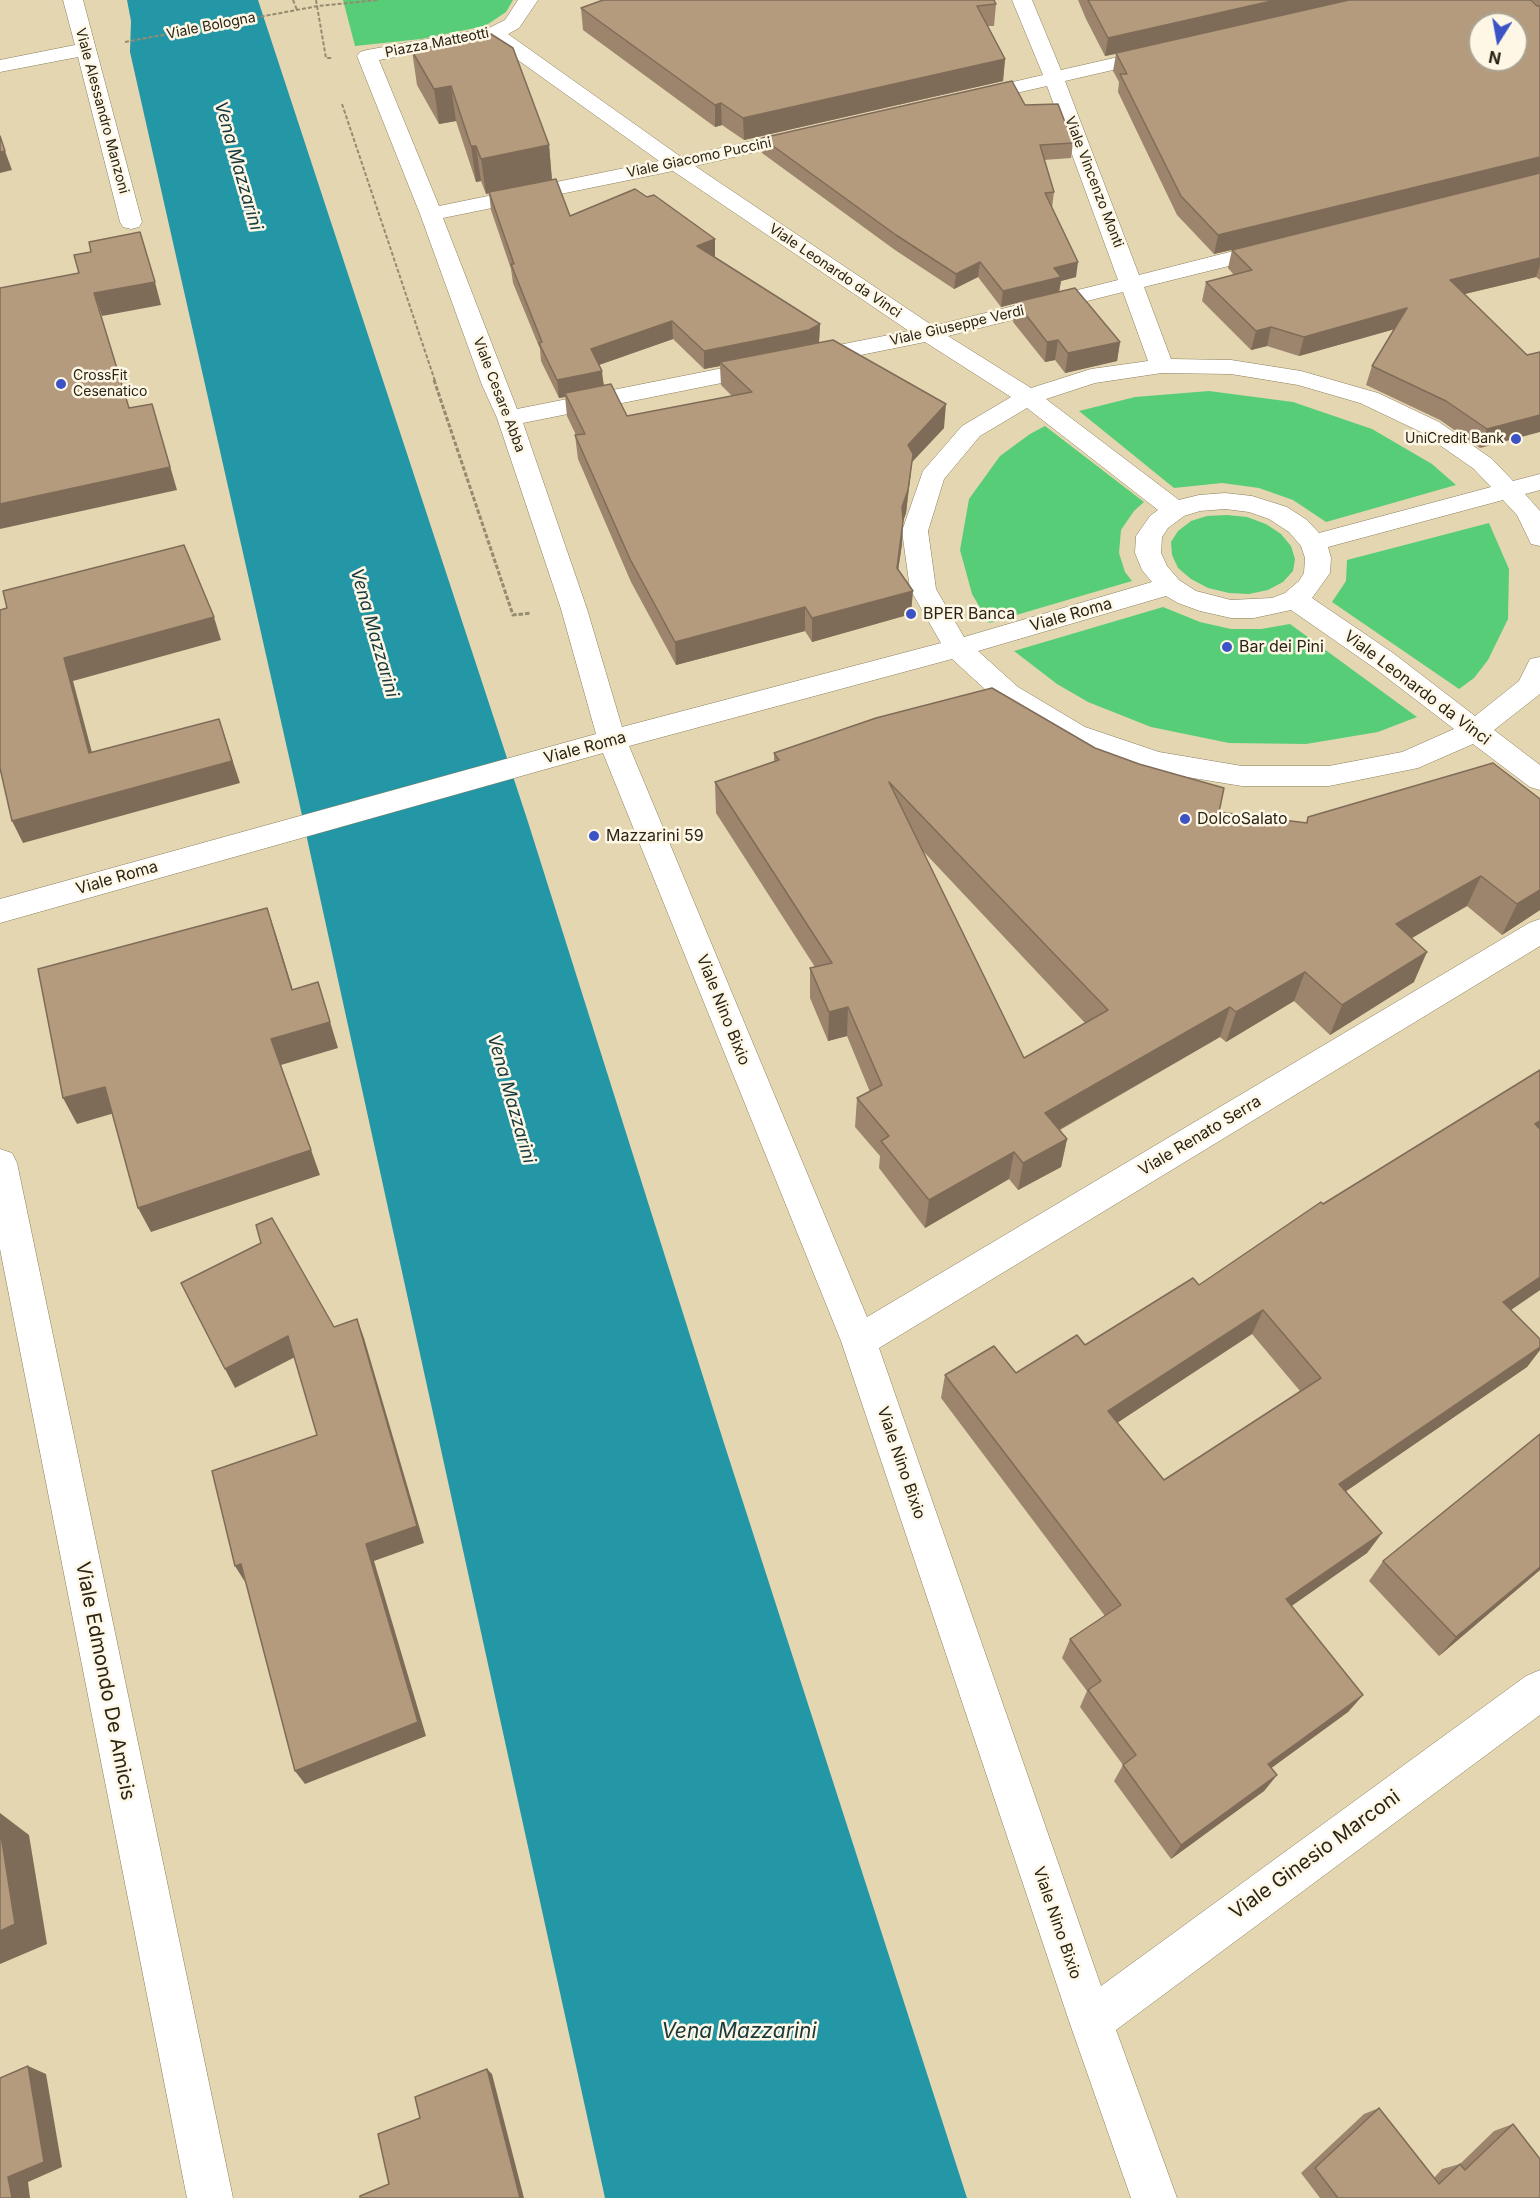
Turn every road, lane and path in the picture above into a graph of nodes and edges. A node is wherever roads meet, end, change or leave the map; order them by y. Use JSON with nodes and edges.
{"nodes":[{"id":1,"x":73,"y":0,"type":"edge"},
{"id":2,"x":293,"y":0,"type":"edge"},
{"id":3,"x":378,"y":0,"type":"edge"},
{"id":4,"x":528,"y":0,"type":"edge"},
{"id":5,"x":1022,"y":0,"type":"edge"},
{"id":6,"x":297,"y":10,"type":"junction"},
{"id":7,"x":494,"y":33,"type":"junction"},
{"id":8,"x":115,"y":44,"type":"dead end"},
{"id":9,"x":1180,"y":48,"type":"edge"},
{"id":10,"x":86,"y":50,"type":"junction"},
{"id":11,"x":368,"y":56,"type":"joint"},
{"id":12,"x":0,"y":66,"type":"edge"},
{"id":13,"x":1054,"y":78,"type":"junction"},
{"id":14,"x":951,"y":102,"type":"edge"},
{"id":15,"x":342,"y":104,"type":"dead end"},
{"id":16,"x":825,"y":130,"type":"edge"},
{"id":17,"x":677,"y":164,"type":"junction"},
{"id":18,"x":431,"y":214,"type":"junction"},
{"id":19,"x":131,"y":222,"type":"dead end"},
{"id":20,"x":1296,"y":243,"type":"edge"},
{"id":21,"x":1132,"y":283,"type":"junction"},
{"id":22,"x":928,"y":334,"type":"junction"},
{"id":23,"x":1162,"y":366,"type":"junction"},
{"id":24,"x":1028,"y":397,"type":"junction"},
{"id":25,"x":509,"y":418,"type":"junction"},
{"id":26,"x":1540,"y":482,"type":"edge"},
{"id":27,"x":1510,"y":491,"type":"junction"},
{"id":28,"x":1175,"y":510,"type":"junction"},
{"id":29,"x":1540,"y":538,"type":"edge"},
{"id":30,"x":1313,"y":543,"type":"junction"},
{"id":31,"x":1170,"y":586,"type":"junction"},
{"id":32,"x":1294,"y":599,"type":"junction"},
{"id":33,"x":574,"y":609,"type":"junction"},
{"id":34,"x":957,"y":648,"type":"junction"},
{"id":35,"x":1540,"y":666,"type":"edge"},
{"id":36,"x":1474,"y":731,"type":"junction"},
{"id":37,"x":612,"y":740,"type":"junction"},
{"id":38,"x":1540,"y":780,"type":"edge"},
{"id":39,"x":0,"y":911,"type":"edge"},
{"id":40,"x":1540,"y":931,"type":"edge"},
{"id":41,"x":0,"y":1163,"type":"edge"},
{"id":42,"x":860,"y":1341,"type":"junction"},
{"id":43,"x":1540,"y":1690,"type":"edge"},
{"id":44,"x":1091,"y":2021,"type":"junction"},
{"id":45,"x":210,"y":2198,"type":"edge"},
{"id":46,"x":1154,"y":2198,"type":"edge"}],
"edges":[{"from":1,"to":10,"type":"street","name":"Viale Alessandro Manzoni"},
{"from":2,"to":6,"type":"path"},
{"from":3,"to":6,"type":"path","name":"Viale Bologna"},
{"from":4,"to":7,"type":"street","name":"Piazza Matteotti"},
{"from":5,"to":13,"type":"street","name":"Viale Vincenzo Monti"},
{"from":6,"to":8,"type":"path","name":"Viale Bologna"},
{"from":7,"to":11,"type":"street","name":"Piazza Matteotti"},
{"from":7,"to":17,"type":"street","name":"Viale Leonardo da Vinci"},
{"from":9,"to":13,"type":"street"},
{"from":10,"to":12,"type":"street"},
{"from":10,"to":19,"type":"street","name":"Viale Alessandro Manzoni"},
{"from":11,"to":18,"type":"street","name":"Viale Cesare Abba"},
{"from":13,"to":14,"type":"street"},
{"from":13,"to":21,"type":"street","name":"Viale Vincenzo Monti"},
{"from":15,"to":33,"type":"path"},
{"from":16,"to":17,"type":"street","name":"Viale Giacomo Puccini"},
{"from":17,"to":18,"type":"street","name":"Viale Giacomo Puccini"},
{"from":17,"to":22,"type":"street","name":"Viale Leonardo da Vinci"},
{"from":18,"to":25,"type":"street","name":"Viale Cesare Abba"},
{"from":20,"to":21,"type":"street","name":"Viale Giuseppe Verdi"},
{"from":21,"to":22,"type":"street","name":"Viale Giuseppe Verdi"},
{"from":21,"to":23,"type":"street","name":"Viale Vincenzo Monti"},
{"from":22,"to":24,"type":"street","name":"Viale Leonardo da Vinci"},
{"from":22,"to":25,"type":"street","name":"Viale Giuseppe Verdi"},
{"from":23,"to":24,"type":"street"},
{"from":23,"to":27,"type":"street"},
{"from":24,"to":28,"type":"street","name":"Viale Leonardo da Vinci"},
{"from":24,"to":34,"type":"street"},
{"from":25,"to":33,"type":"street","name":"Viale Cesare Abba"},
{"from":26,"to":27,"type":"street"},
{"from":27,"to":29,"type":"street"},
{"from":27,"to":30,"type":"street"},
{"from":28,"to":30,"type":"street"},
{"from":28,"to":31,"type":"street"},
{"from":30,"to":32,"type":"street"},
{"from":31,"to":32,"type":"street"},
{"from":31,"to":34,"type":"street","name":"Viale Roma"},
{"from":32,"to":36,"type":"street","name":"Viale Leonardo da Vinci"},
{"from":33,"to":37,"type":"street","name":"Viale Cesare Abba"},
{"from":34,"to":36,"type":"street"},
{"from":34,"to":37,"type":"street","name":"Viale Roma"},
{"from":35,"to":36,"type":"street"},
{"from":36,"to":38,"type":"street","name":"Viale Leonardo da Vinci"},
{"from":37,"to":39,"type":"street","name":"Viale Roma"},
{"from":37,"to":42,"type":"street","name":"Viale Nino Bixio"},
{"from":40,"to":42,"type":"street","name":"Viale Renato Serra"},
{"from":41,"to":45,"type":"street","name":"Viale Edmondo De Amicis"},
{"from":42,"to":44,"type":"street","name":"Viale Nino Bixio"},
{"from":43,"to":44,"type":"street","name":"Viale Ginesio Marconi"},
{"from":44,"to":46,"type":"street","name":"Viale Nino Bixio"}]}
